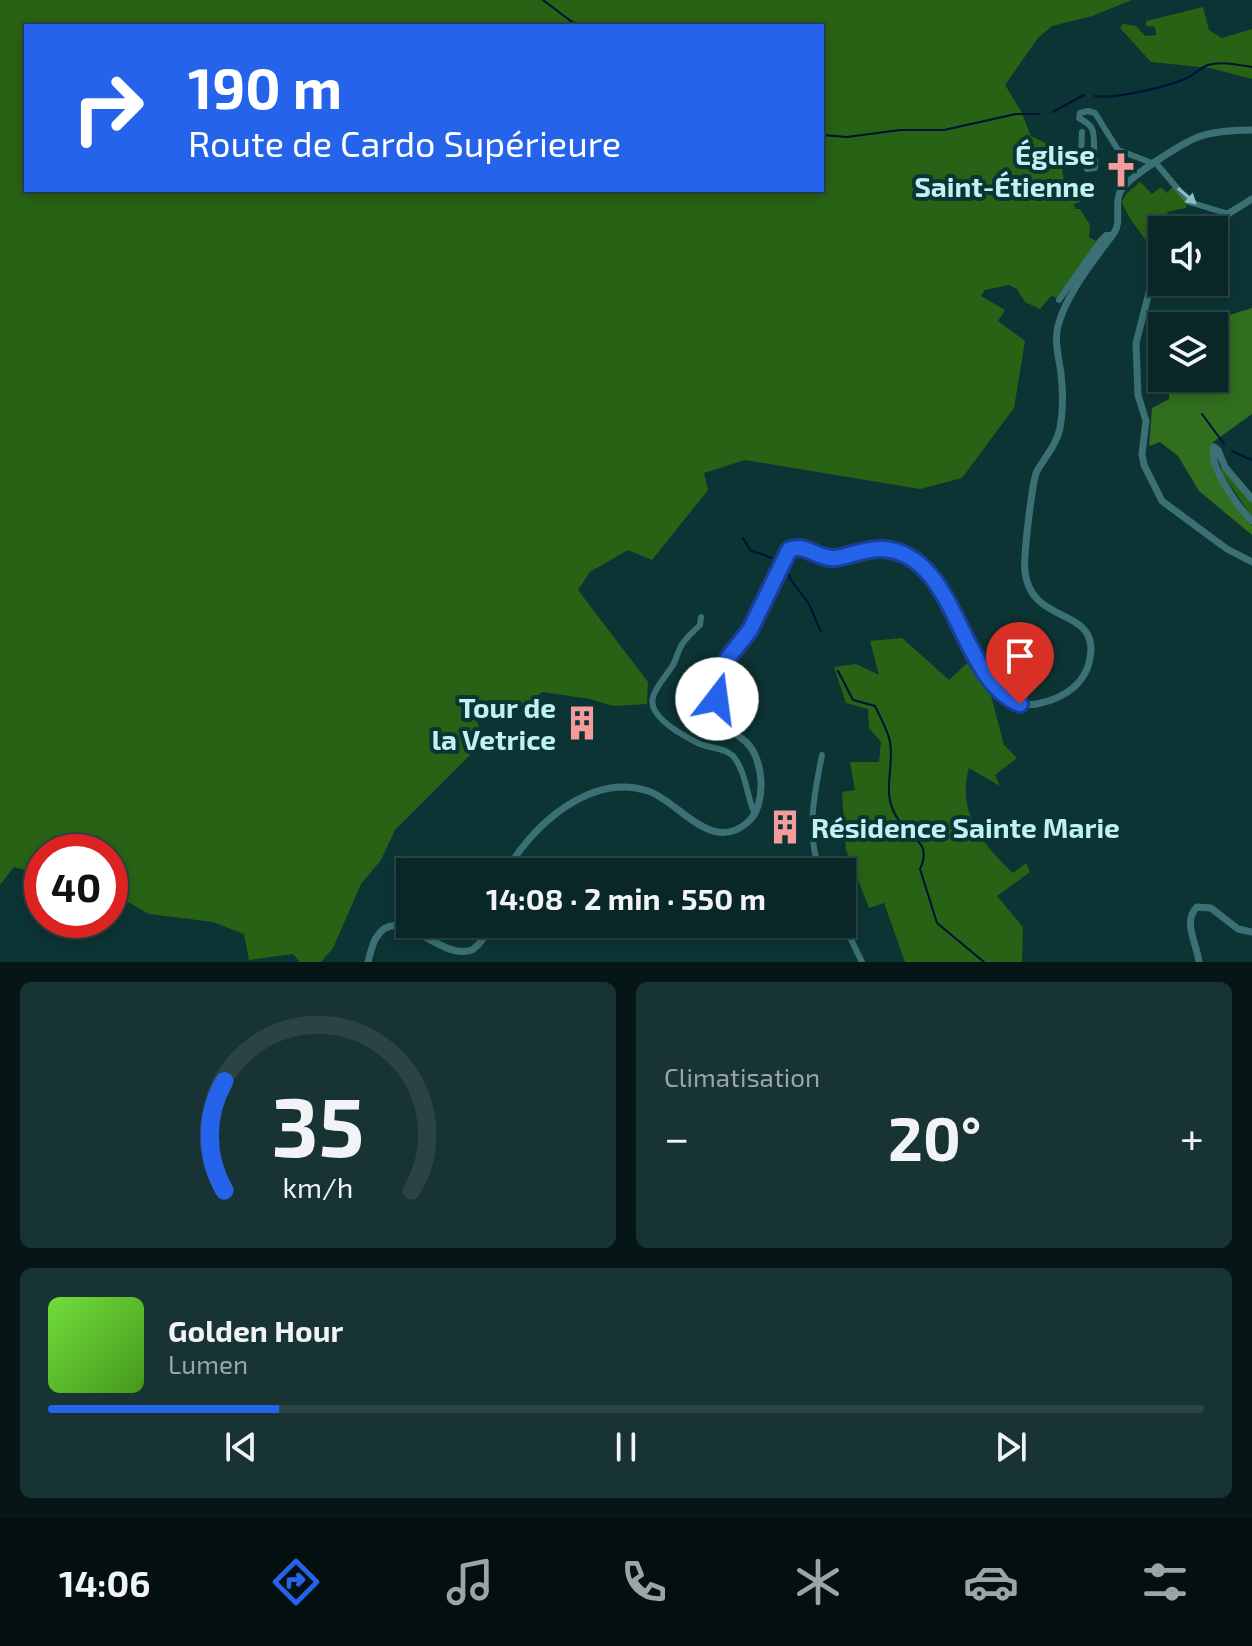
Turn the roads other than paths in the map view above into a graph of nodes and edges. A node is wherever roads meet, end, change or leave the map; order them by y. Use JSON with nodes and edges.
{"nodes":[{"id":1,"x":1252,"y":130,"type":"edge"},
{"id":2,"x":1082,"y":132,"type":"dead end"},
{"id":3,"x":1154,"y":162,"type":"junction"},
{"id":4,"x":1252,"y":199,"type":"edge"},
{"id":5,"x":1229,"y":214,"type":"junction"},
{"id":6,"x":1222,"y":216,"type":"edge"},
{"id":7,"x":1112,"y":235,"type":"junction"},
{"id":8,"x":1148,"y":296,"type":"edge"},
{"id":9,"x":1059,"y":300,"type":"dead end"},
{"id":10,"x":1252,"y":499,"type":"edge"},
{"id":11,"x":1252,"y":521,"type":"edge"},
{"id":12,"x":1252,"y":562,"type":"edge"},
{"id":13,"x":701,"y":617,"type":"dead end"},
{"id":14,"x":822,"y":755,"type":"dead end"},
{"id":15,"x":755,"y":814,"type":"junction"},
{"id":16,"x":515,"y":858,"type":"edge"},
{"id":17,"x":816,"y":858,"type":"edge"},
{"id":18,"x":396,"y":927,"type":"edge"},
{"id":19,"x":1252,"y":932,"type":"edge"},
{"id":20,"x":420,"y":938,"type":"edge"},
{"id":21,"x":484,"y":938,"type":"edge"},
{"id":22,"x":850,"y":938,"type":"edge"},
{"id":23,"x":368,"y":962,"type":"edge"},
{"id":24,"x":862,"y":962,"type":"edge"},
{"id":25,"x":1199,"y":962,"type":"edge"}],
"edges":[{"from":1,"to":3,"type":"street"},
{"from":2,"to":3,"type":"street"},
{"from":3,"to":5,"type":"street","one_way":true},
{"from":3,"to":7,"type":"street"},
{"from":4,"to":5,"type":"street"},
{"from":5,"to":6,"type":"street"},
{"from":7,"to":9,"type":"street"},
{"from":7,"to":15,"type":"street"},
{"from":8,"to":12,"type":"street"},
{"from":10,"to":11,"type":"street"},
{"from":13,"to":15,"type":"street"},
{"from":14,"to":17,"type":"street"},
{"from":15,"to":16,"type":"street"},
{"from":18,"to":23,"type":"street"},
{"from":19,"to":25,"type":"street"},
{"from":20,"to":21,"type":"street"},
{"from":22,"to":24,"type":"street"}]}
